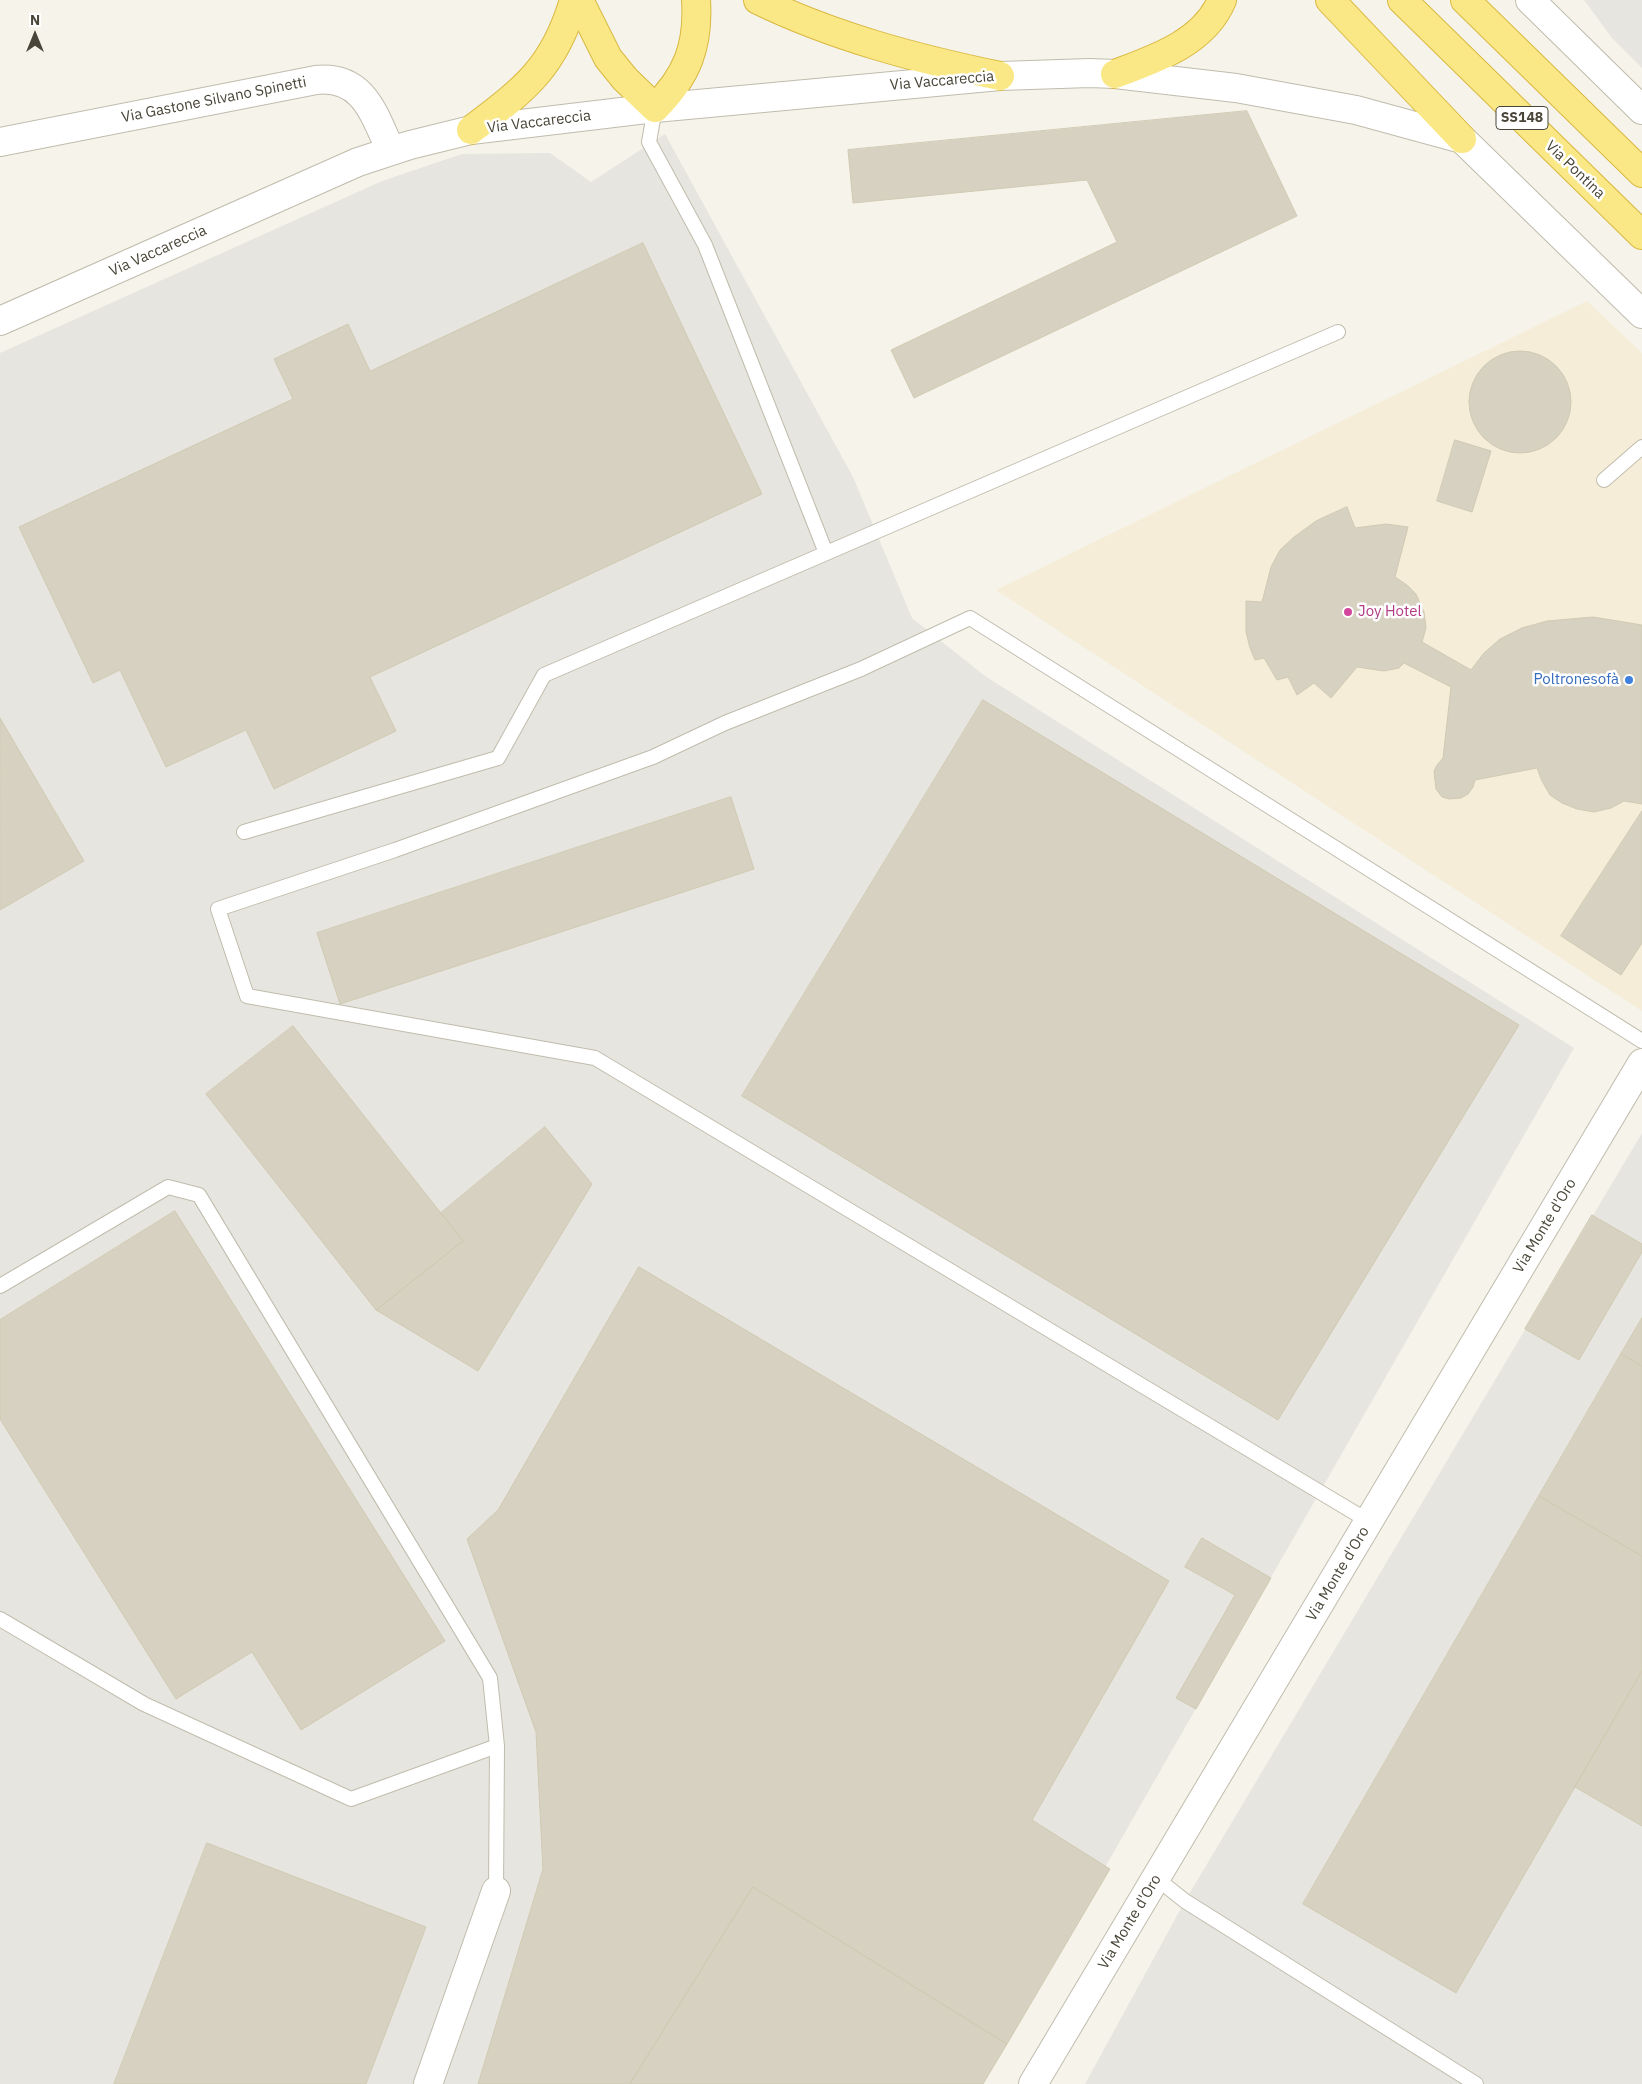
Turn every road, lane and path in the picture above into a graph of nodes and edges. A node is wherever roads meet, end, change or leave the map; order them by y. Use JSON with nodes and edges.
{"nodes":[{"id":1,"x":574,"y":0,"type":"edge"},
{"id":2,"x":579,"y":0,"type":"edge"},
{"id":3,"x":696,"y":0,"type":"edge"},
{"id":4,"x":758,"y":0,"type":"edge"},
{"id":5,"x":1222,"y":0,"type":"edge"},
{"id":6,"x":1330,"y":0,"type":"edge"},
{"id":7,"x":1402,"y":0,"type":"edge"},
{"id":8,"x":1465,"y":0,"type":"edge"},
{"id":9,"x":1530,"y":0,"type":"edge"},
{"id":10,"x":1115,"y":74,"type":"junction"},
{"id":11,"x":1000,"y":76,"type":"junction"},
{"id":12,"x":655,"y":108,"type":"junction"},
{"id":13,"x":1642,"y":110,"type":"edge"},
{"id":14,"x":471,"y":130,"type":"junction"},
{"id":15,"x":1462,"y":139,"type":"junction"},
{"id":16,"x":0,"y":142,"type":"edge"},
{"id":17,"x":391,"y":151,"type":"junction"},
{"id":18,"x":1642,"y":172,"type":"edge"},
{"id":19,"x":1642,"y":235,"type":"edge"},
{"id":20,"x":1642,"y":314,"type":"edge"},
{"id":21,"x":0,"y":321,"type":"edge"},
{"id":22,"x":1338,"y":332,"type":"dead end"},
{"id":23,"x":1642,"y":447,"type":"edge"},
{"id":24,"x":1604,"y":480,"type":"dead end"},
{"id":25,"x":826,"y":553,"type":"junction"},
{"id":26,"x":244,"y":832,"type":"dead end"},
{"id":27,"x":1642,"y":1041,"type":"edge"},
{"id":28,"x":1642,"y":1063,"type":"edge"},
{"id":29,"x":0,"y":1286,"type":"edge"},
{"id":30,"x":1370,"y":1522,"type":"junction"},
{"id":31,"x":0,"y":1619,"type":"edge"},
{"id":32,"x":496,"y":1746,"type":"junction"},
{"id":33,"x":1156,"y":1878,"type":"junction"},
{"id":34,"x":496,"y":1891,"type":"joint"},
{"id":35,"x":428,"y":2084,"type":"edge"},
{"id":36,"x":1033,"y":2084,"type":"edge"},
{"id":37,"x":1476,"y":2084,"type":"edge"}],
"edges":[{"from":1,"to":14,"type":"highway"},
{"from":2,"to":12,"type":"highway"},
{"from":3,"to":12,"type":"highway"},
{"from":4,"to":11,"type":"highway"},
{"from":5,"to":10,"type":"highway"},
{"from":6,"to":15,"type":"highway"},
{"from":7,"to":19,"type":"highway","name":"Via Pontina","number":"SS148"},
{"from":8,"to":18,"type":"highway","number":"SS148"},
{"from":9,"to":13,"type":"street"},
{"from":10,"to":11,"type":"street","name":"Via Vaccareccia"},
{"from":10,"to":15,"type":"street","name":"Via Vaccareccia"},
{"from":11,"to":12,"type":"street","name":"Via Vaccareccia"},
{"from":12,"to":14,"type":"street","name":"Via Vaccareccia"},
{"from":12,"to":25,"type":"lane"},
{"from":14,"to":17,"type":"street","name":"Via Vaccareccia"},
{"from":15,"to":20,"type":"street"},
{"from":16,"to":17,"type":"street","name":"Via Gastone Silvano Spinetti"},
{"from":17,"to":21,"type":"street","name":"Via Vaccareccia"},
{"from":22,"to":25,"type":"lane"},
{"from":23,"to":24,"type":"lane"},
{"from":25,"to":26,"type":"lane"},
{"from":27,"to":30,"type":"lane"},
{"from":28,"to":30,"type":"street","name":"Via Monte d'Oro"},
{"from":29,"to":32,"type":"lane"},
{"from":30,"to":33,"type":"street","name":"Via Monte d'Oro"},
{"from":31,"to":32,"type":"lane"},
{"from":32,"to":34,"type":"lane"},
{"from":33,"to":36,"type":"street","name":"Via Monte d'Oro"},
{"from":33,"to":37,"type":"lane"},
{"from":34,"to":35,"type":"street"}]}
